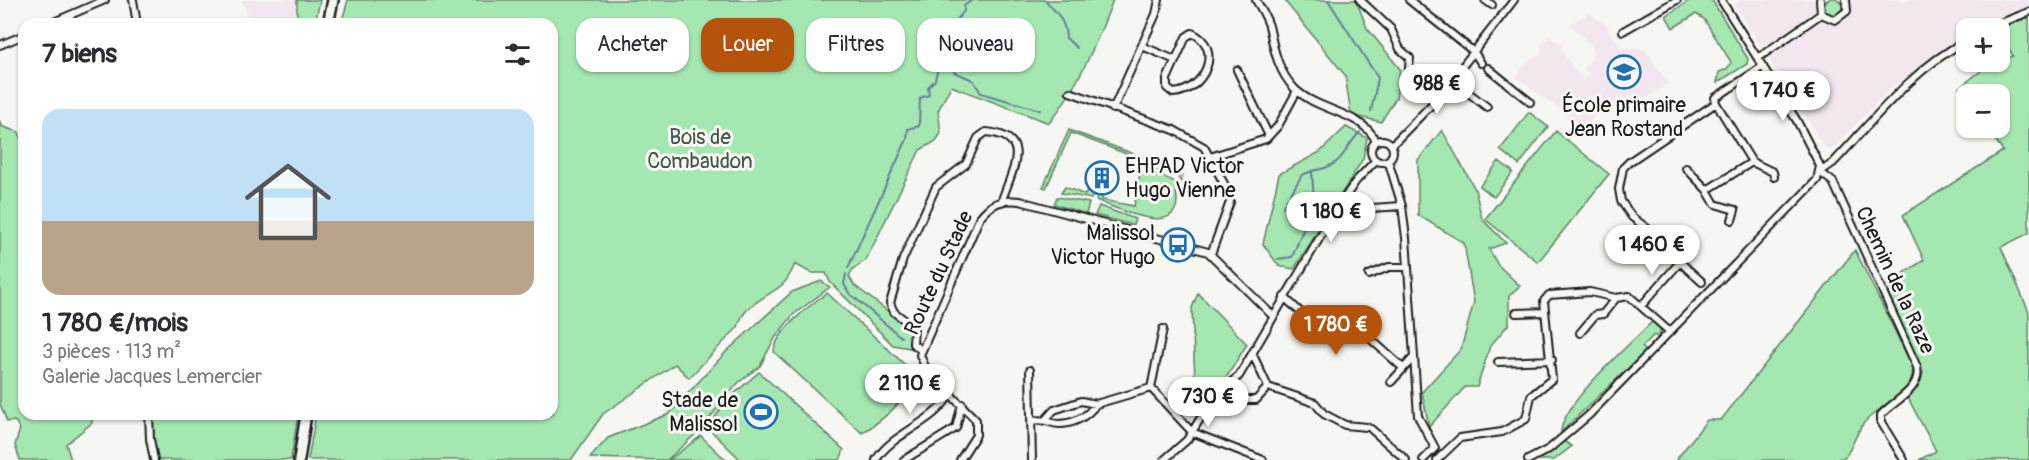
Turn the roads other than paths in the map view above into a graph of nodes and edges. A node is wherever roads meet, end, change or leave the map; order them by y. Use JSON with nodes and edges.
{"nodes":[{"id":1,"x":105,"y":0,"type":"edge"},
{"id":2,"x":133,"y":0,"type":"edge"},
{"id":3,"x":333,"y":0,"type":"edge"},
{"id":4,"x":1159,"y":0,"type":"edge"},
{"id":5,"x":1256,"y":0,"type":"edge"},
{"id":6,"x":1360,"y":0,"type":"edge"},
{"id":7,"x":1409,"y":0,"type":"edge"},
{"id":8,"x":1485,"y":0,"type":"edge"},
{"id":9,"x":1514,"y":0,"type":"edge"},
{"id":10,"x":1677,"y":0,"type":"edge"},
{"id":11,"x":1721,"y":0,"type":"edge"},
{"id":12,"x":1820,"y":0,"type":"edge"},
{"id":13,"x":1846,"y":0,"type":"edge"},
{"id":14,"x":1492,"y":5,"type":"dead end"},
{"id":15,"x":2029,"y":12,"type":"edge"},
{"id":16,"x":1821,"y":14,"type":"junction"},
{"id":17,"x":63,"y":18,"type":"edge"},
{"id":18,"x":136,"y":18,"type":"edge"},
{"id":19,"x":329,"y":18,"type":"edge"},
{"id":20,"x":2010,"y":19,"type":"edge"},
{"id":21,"x":1623,"y":31,"type":"dead end"},
{"id":22,"x":18,"y":38,"type":"edge"},
{"id":23,"x":0,"y":45,"type":"edge"},
{"id":24,"x":1142,"y":46,"type":"junction"},
{"id":25,"x":1956,"y":46,"type":"edge"},
{"id":26,"x":1474,"y":52,"type":"junction"},
{"id":27,"x":1758,"y":58,"type":"junction"},
{"id":28,"x":1175,"y":60,"type":"junction"},
{"id":29,"x":1482,"y":63,"type":"dead end"},
{"id":30,"x":1488,"y":68,"type":"dead end"},
{"id":31,"x":1762,"y":68,"type":"junction"},
{"id":32,"x":1237,"y":70,"type":"dead end"},
{"id":33,"x":1452,"y":80,"type":"junction"},
{"id":34,"x":1297,"y":91,"type":"junction"},
{"id":35,"x":1070,"y":92,"type":"dead end"},
{"id":36,"x":1437,"y":99,"type":"junction"},
{"id":37,"x":1530,"y":102,"type":"dead end"},
{"id":38,"x":1716,"y":103,"type":"junction"},
{"id":39,"x":1487,"y":107,"type":"dead end"},
{"id":40,"x":1113,"y":109,"type":"junction"},
{"id":41,"x":1269,"y":136,"type":"junction"},
{"id":42,"x":1376,"y":141,"type":"junction"},
{"id":43,"x":1392,"y":145,"type":"junction"},
{"id":44,"x":1210,"y":157,"type":"junction"},
{"id":45,"x":1376,"y":160,"type":"junction"},
{"id":46,"x":1388,"y":160,"type":"junction"},
{"id":47,"x":1752,"y":162,"type":"junction"},
{"id":48,"x":1686,"y":168,"type":"dead end"},
{"id":49,"x":1820,"y":172,"type":"junction"},
{"id":50,"x":1774,"y":177,"type":"dead end"},
{"id":51,"x":1707,"y":190,"type":"junction"},
{"id":52,"x":1002,"y":200,"type":"junction"},
{"id":53,"x":1402,"y":206,"type":"junction"},
{"id":54,"x":1372,"y":208,"type":"dead end"},
{"id":55,"x":1732,"y":220,"type":"dead end"},
{"id":56,"x":1211,"y":254,"type":"junction"},
{"id":57,"x":1680,"y":262,"type":"junction"},
{"id":58,"x":1408,"y":267,"type":"junction"},
{"id":59,"x":1369,"y":275,"type":"dead end"},
{"id":60,"x":1702,"y":282,"type":"dead end"},
{"id":61,"x":1284,"y":297,"type":"junction"},
{"id":62,"x":1616,"y":298,"type":"junction"},
{"id":63,"x":1642,"y":305,"type":"junction"},
{"id":64,"x":1545,"y":312,"type":"junction"},
{"id":65,"x":1516,"y":313,"type":"dead end"},
{"id":66,"x":1273,"y":316,"type":"junction"},
{"id":67,"x":1163,"y":329,"type":"dead end"},
{"id":68,"x":1670,"y":332,"type":"junction"},
{"id":69,"x":1580,"y":333,"type":"dead end"},
{"id":70,"x":921,"y":350,"type":"junction"},
{"id":71,"x":1252,"y":353,"type":"junction"},
{"id":72,"x":1414,"y":357,"type":"junction"},
{"id":73,"x":1552,"y":360,"type":"junction"},
{"id":74,"x":1498,"y":362,"type":"dead end"},
{"id":75,"x":1403,"y":368,"type":"junction"},
{"id":76,"x":1030,"y":370,"type":"dead end"},
{"id":77,"x":1235,"y":379,"type":"junction"},
{"id":78,"x":1391,"y":382,"type":"dead end"},
{"id":79,"x":1268,"y":387,"type":"junction"},
{"id":80,"x":1151,"y":388,"type":"junction"},
{"id":81,"x":950,"y":394,"type":"junction"},
{"id":82,"x":962,"y":404,"type":"junction"},
{"id":83,"x":1096,"y":404,"type":"junction"},
{"id":84,"x":1046,"y":419,"type":"junction"},
{"id":85,"x":149,"y":420,"type":"edge"},
{"id":86,"x":305,"y":420,"type":"edge"},
{"id":87,"x":1032,"y":421,"type":"junction"},
{"id":88,"x":1192,"y":432,"type":"junction"},
{"id":89,"x":1447,"y":457,"type":"edge"},
{"id":90,"x":154,"y":460,"type":"edge"},
{"id":91,"x":299,"y":460,"type":"edge"},
{"id":92,"x":876,"y":460,"type":"edge"},
{"id":93,"x":903,"y":460,"type":"edge"},
{"id":94,"x":960,"y":460,"type":"edge"},
{"id":95,"x":1032,"y":460,"type":"edge"},
{"id":96,"x":1164,"y":460,"type":"edge"},
{"id":97,"x":1263,"y":460,"type":"edge"},
{"id":98,"x":1406,"y":460,"type":"edge"},
{"id":99,"x":1423,"y":460,"type":"edge"},
{"id":100,"x":1437,"y":460,"type":"edge"},
{"id":101,"x":1528,"y":460,"type":"edge"},
{"id":102,"x":1904,"y":460,"type":"edge"}],
"edges":[{"from":1,"to":17,"type":"street"},
{"from":2,"to":18,"type":"street"},
{"from":3,"to":19,"type":"main road"},
{"from":4,"to":24,"type":"street"},
{"from":5,"to":34,"type":"street"},
{"from":6,"to":36,"type":"street"},
{"from":7,"to":26,"type":"street"},
{"from":8,"to":14,"type":"street"},
{"from":9,"to":26,"type":"street"},
{"from":10,"to":21,"type":"street"},
{"from":11,"to":27,"type":"street"},
{"from":12,"to":16,"type":"street"},
{"from":13,"to":16,"type":"street"},
{"from":15,"to":20,"type":"street"},
{"from":16,"to":27,"type":"street"},
{"from":22,"to":23,"type":"street"},
{"from":24,"to":28,"type":"street"},
{"from":24,"to":40,"type":"street"},
{"from":25,"to":49,"type":"street"},
{"from":26,"to":29,"type":"street"},
{"from":26,"to":33,"type":"street"},
{"from":27,"to":31,"type":"street"},
{"from":28,"to":28,"type":"street"},
{"from":30,"to":37,"type":"street"},
{"from":31,"to":38,"type":"street"},
{"from":31,"to":49,"type":"street"},
{"from":32,"to":41,"type":"street"},
{"from":33,"to":36,"type":"street"},
{"from":33,"to":39,"type":"street"},
{"from":34,"to":41,"type":"street"},
{"from":34,"to":42,"type":"street"},
{"from":35,"to":40,"type":"street"},
{"from":36,"to":43,"type":"street"},
{"from":38,"to":47,"type":"street"},
{"from":38,"to":57,"type":"street"},
{"from":40,"to":44,"type":"street"},
{"from":41,"to":44,"type":"street"},
{"from":42,"to":43,"type":"street"},
{"from":42,"to":45,"type":"street"},
{"from":43,"to":46,"type":"street"},
{"from":44,"to":56,"type":"street"},
{"from":45,"to":46,"type":"street"},
{"from":45,"to":61,"type":"street"},
{"from":46,"to":53,"type":"street"},
{"from":47,"to":50,"type":"street"},
{"from":47,"to":51,"type":"street"},
{"from":48,"to":51,"type":"street"},
{"from":49,"to":68,"type":"street"},
{"from":49,"to":102,"type":"street","name":"Chemin de la Raze"},
{"from":51,"to":55,"type":"street"},
{"from":52,"to":56,"type":"street","name":"Route du Stade"},
{"from":52,"to":70,"type":"street","name":"Route du Stade"},
{"from":52,"to":70,"type":"street"},
{"from":53,"to":54,"type":"street"},
{"from":53,"to":58,"type":"street"},
{"from":56,"to":66,"type":"street"},
{"from":57,"to":60,"type":"street"},
{"from":57,"to":63,"type":"street"},
{"from":58,"to":59,"type":"street"},
{"from":58,"to":72,"type":"street"},
{"from":61,"to":66,"type":"street"},
{"from":61,"to":75,"type":"street"},
{"from":62,"to":63,"type":"street"},
{"from":62,"to":64,"type":"street"},
{"from":62,"to":69,"type":"street"},
{"from":63,"to":68,"type":"street"},
{"from":64,"to":65,"type":"street"},
{"from":64,"to":73,"type":"street"},
{"from":66,"to":71,"type":"street"},
{"from":67,"to":80,"type":"street"},
{"from":68,"to":101,"type":"street"},
{"from":70,"to":81,"type":"street","name":"Route du Stade"},
{"from":71,"to":77,"type":"street"},
{"from":71,"to":79,"type":"street"},
{"from":72,"to":75,"type":"street"},
{"from":72,"to":99,"type":"street"},
{"from":73,"to":74,"type":"street"},
{"from":73,"to":89,"type":"street"},
{"from":75,"to":78,"type":"street"},
{"from":76,"to":87,"type":"street"},
{"from":77,"to":79,"type":"street"},
{"from":77,"to":88,"type":"street"},
{"from":79,"to":98,"type":"street"},
{"from":80,"to":83,"type":"street"},
{"from":80,"to":88,"type":"street"},
{"from":81,"to":82,"type":"street","name":"Route du Stade"},
{"from":81,"to":92,"type":"street"},
{"from":82,"to":93,"type":"street"},
{"from":82,"to":94,"type":"street","name":"Route du Stade"},
{"from":83,"to":84,"type":"street"},
{"from":83,"to":84,"type":"street"},
{"from":84,"to":87,"type":"street"},
{"from":85,"to":90,"type":"street"},
{"from":86,"to":91,"type":"main road"},
{"from":87,"to":95,"type":"street"},
{"from":88,"to":96,"type":"street"},
{"from":88,"to":97,"type":"street"},
{"from":89,"to":100,"type":"street"}]}
